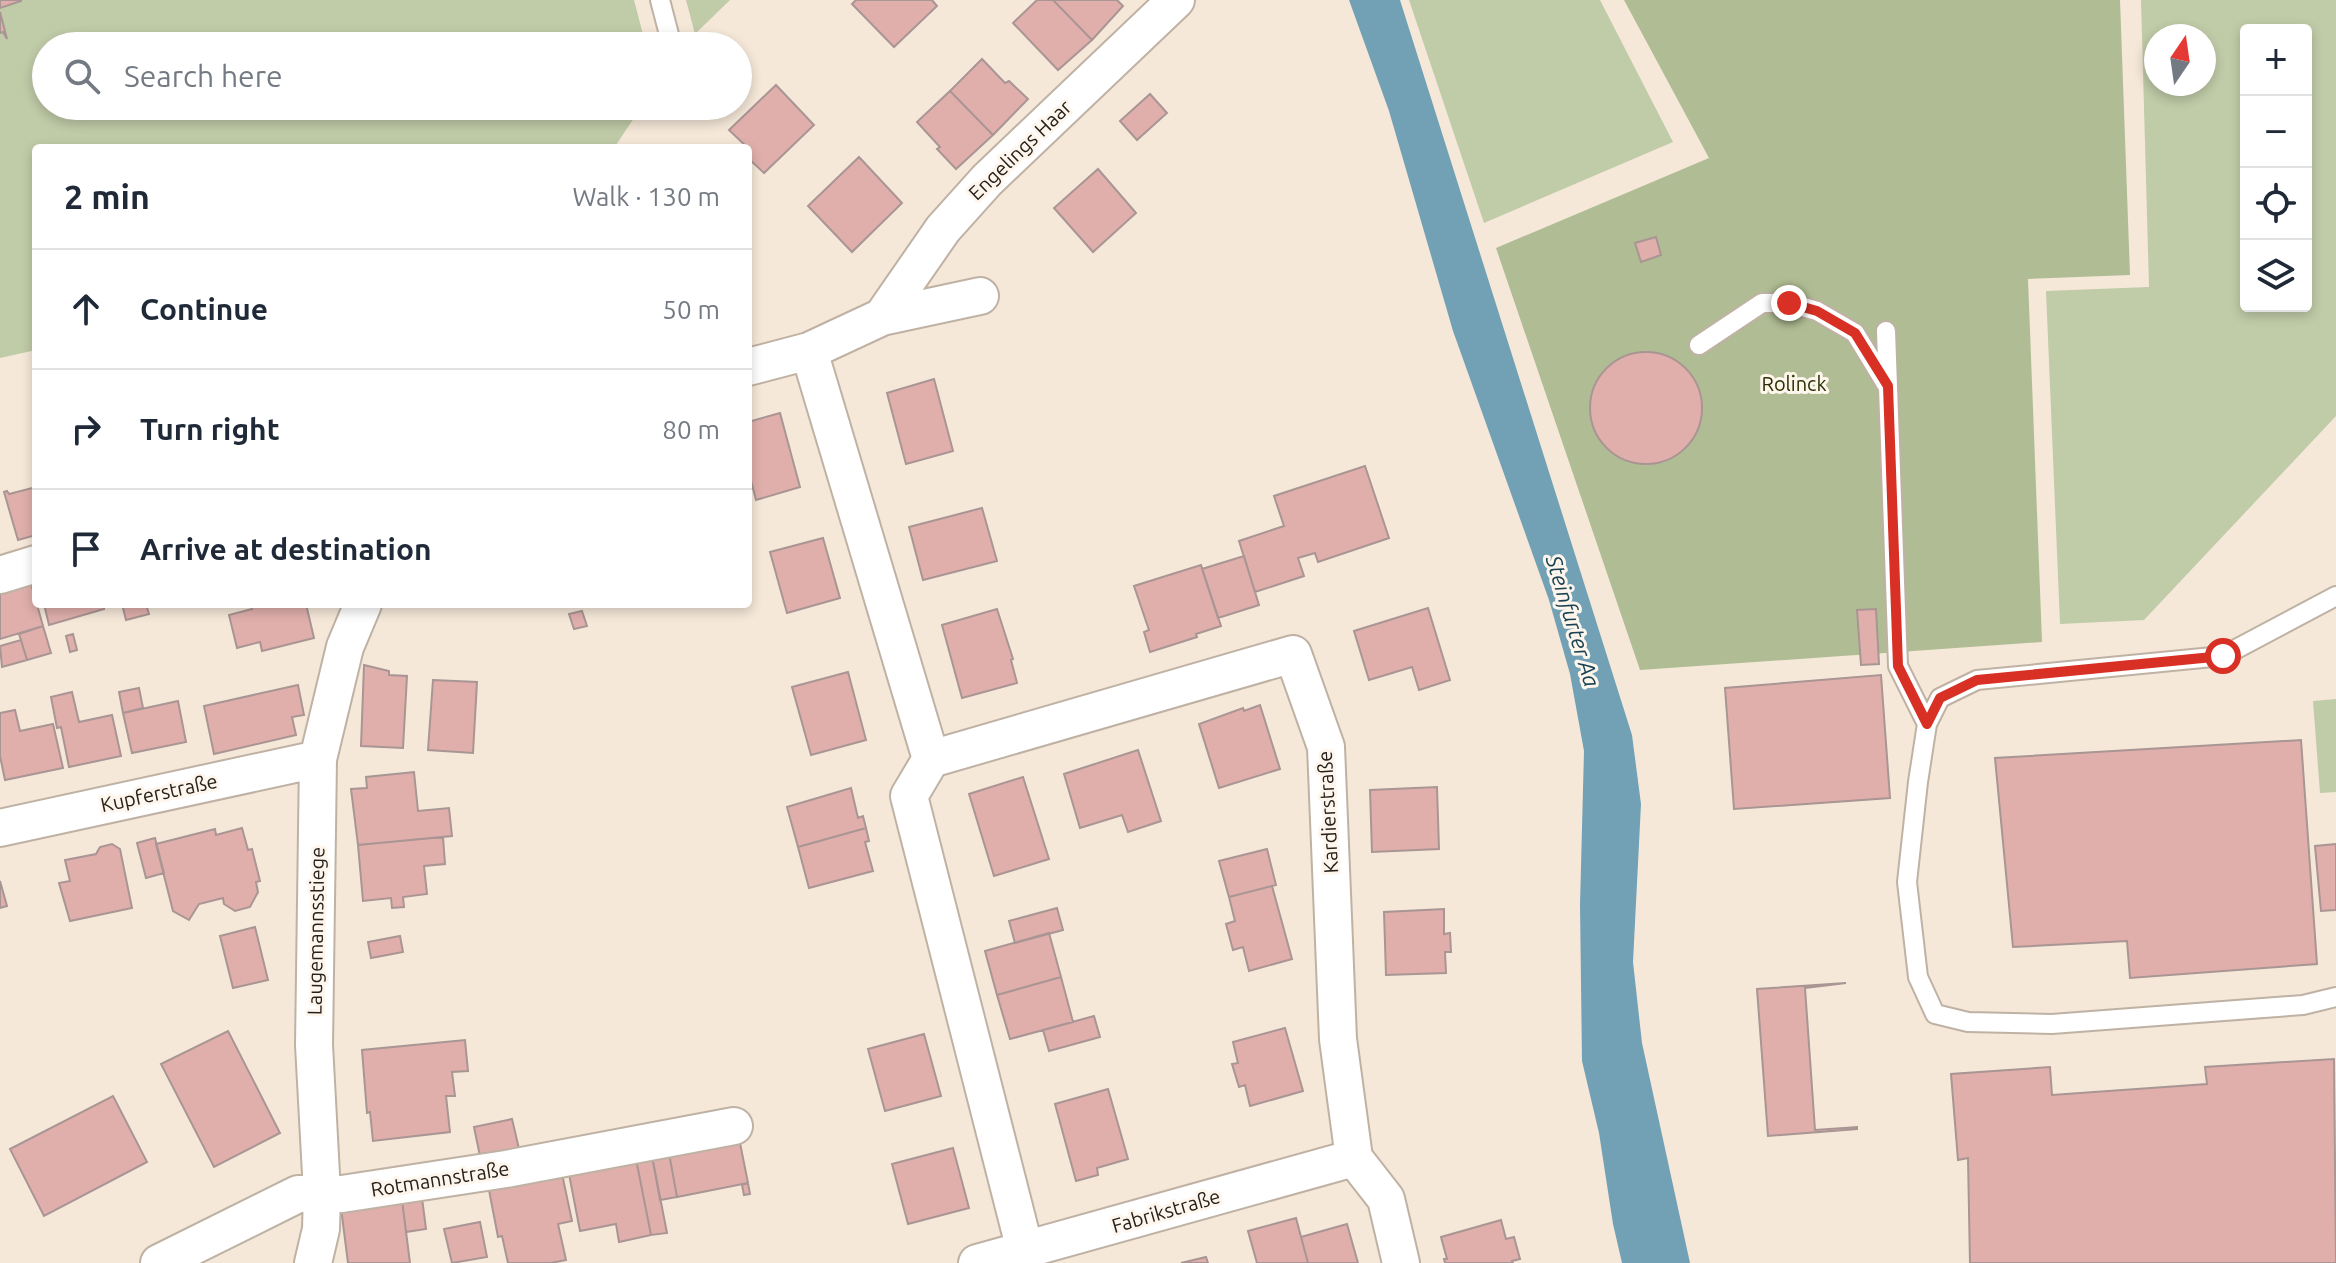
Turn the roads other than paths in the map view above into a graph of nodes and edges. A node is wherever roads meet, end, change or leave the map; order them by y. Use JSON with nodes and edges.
{"nodes":[{"id":1,"x":660,"y":0,"type":"edge"},
{"id":2,"x":1176,"y":0,"type":"edge"},
{"id":3,"x":668,"y":32,"type":"edge"},
{"id":4,"x":980,"y":296,"type":"dead end"},
{"id":5,"x":882,"y":317,"type":"junction"},
{"id":6,"x":1886,"y":331,"type":"dead end"},
{"id":7,"x":1699,"y":345,"type":"dead end"},
{"id":8,"x":809,"y":351,"type":"junction"},
{"id":9,"x":752,"y":366,"type":"edge"},
{"id":10,"x":1888,"y":386,"type":"junction"},
{"id":11,"x":32,"y":565,"type":"edge"},
{"id":12,"x":0,"y":575,"type":"edge"},
{"id":13,"x":2336,"y":596,"type":"edge"},
{"id":14,"x":361,"y":608,"type":"edge"},
{"id":15,"x":1927,"y":724,"type":"junction"},
{"id":16,"x":318,"y":759,"type":"junction"},
{"id":17,"x":931,"y":759,"type":"junction"},
{"id":18,"x":0,"y":828,"type":"edge"},
{"id":19,"x":2336,"y":997,"type":"edge"},
{"id":20,"x":734,"y":1126,"type":"dead end"},
{"id":21,"x":1354,"y":1158,"type":"junction"},
{"id":22,"x":322,"y":1193,"type":"junction"},
{"id":23,"x":1025,"y":1250,"type":"junction"},
{"id":24,"x":159,"y":1263,"type":"edge"},
{"id":25,"x":313,"y":1263,"type":"edge"},
{"id":26,"x":977,"y":1263,"type":"edge"},
{"id":27,"x":1401,"y":1263,"type":"edge"}],
"edges":[{"from":1,"to":3,"type":"lane"},
{"from":2,"to":5,"type":"street","name":"Engelings Haar"},
{"from":4,"to":5,"type":"street"},
{"from":5,"to":8,"type":"street"},
{"from":6,"to":10,"type":"lane"},
{"from":7,"to":10,"type":"lane"},
{"from":8,"to":9,"type":"street"},
{"from":8,"to":17,"type":"street"},
{"from":10,"to":15,"type":"lane"},
{"from":11,"to":12,"type":"street"},
{"from":13,"to":15,"type":"lane"},
{"from":14,"to":16,"type":"street","name":"Laugemannsstiege"},
{"from":15,"to":19,"type":"lane"},
{"from":16,"to":18,"type":"street","name":"Kupferstraße"},
{"from":16,"to":22,"type":"street","name":"Laugemannsstiege"},
{"from":17,"to":21,"type":"street","name":"Kardierstraße"},
{"from":17,"to":23,"type":"street"},
{"from":20,"to":22,"type":"street","name":"Rotmannstraße"},
{"from":21,"to":23,"type":"street","name":"Fabrikstraße"},
{"from":21,"to":27,"type":"street"},
{"from":22,"to":24,"type":"street","name":"Rotmannstraße"},
{"from":22,"to":25,"type":"street","name":"Laugemannsstiege"},
{"from":23,"to":26,"type":"street","name":"Fabrikstraße"}]}
